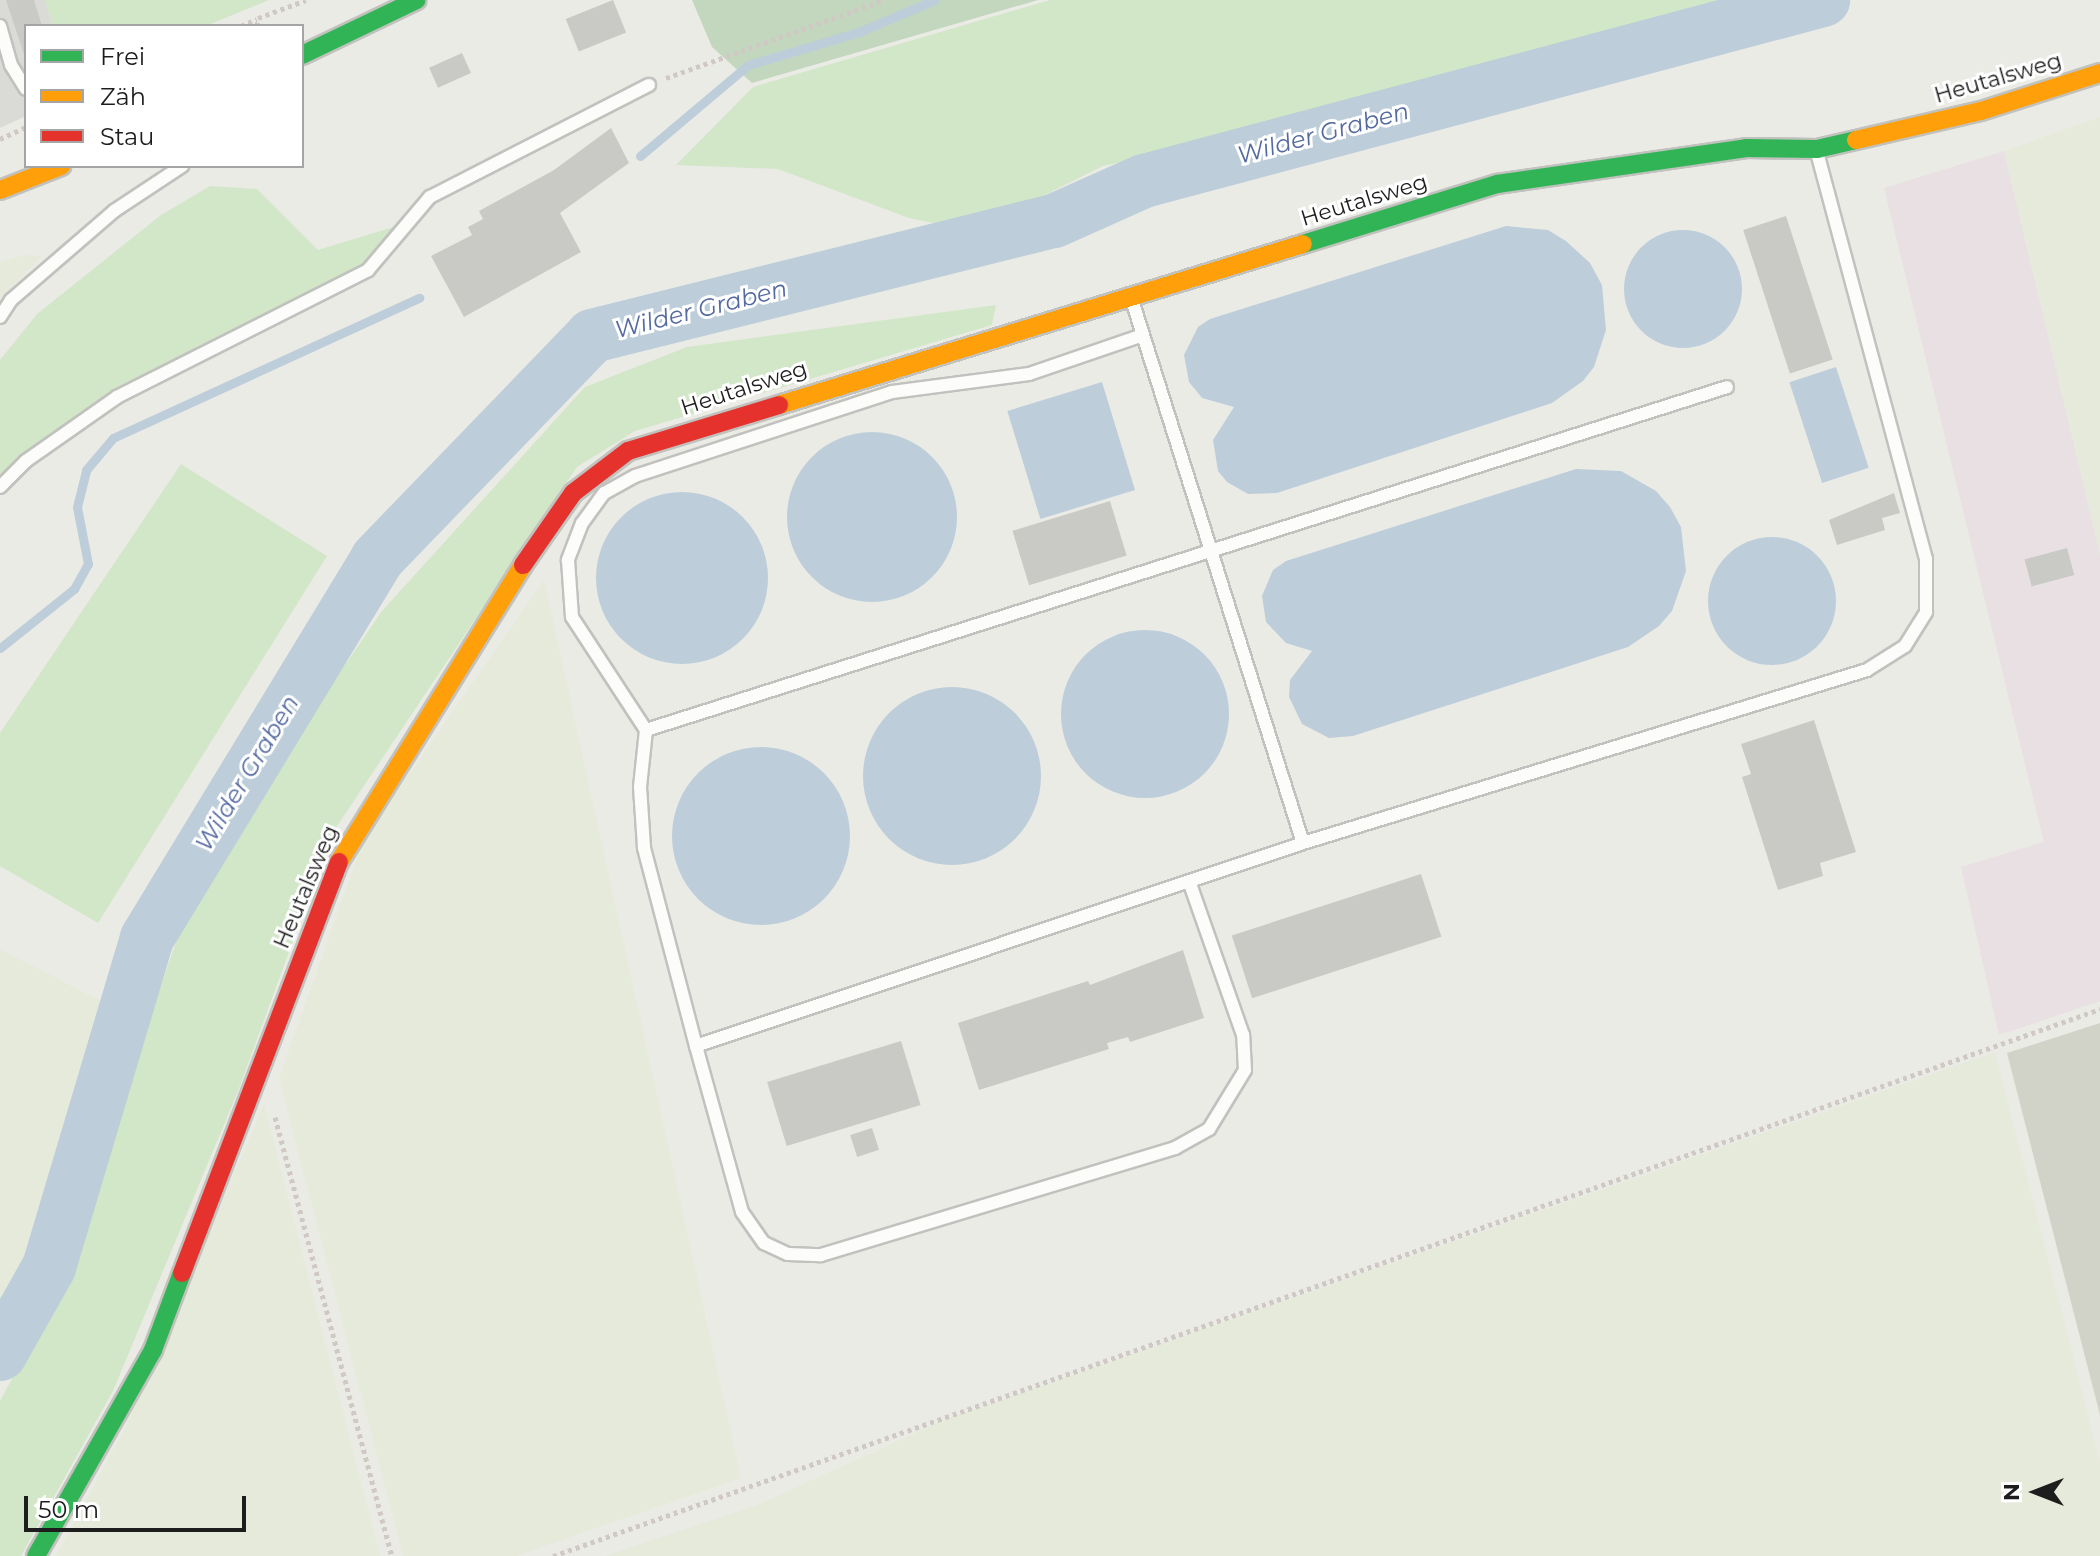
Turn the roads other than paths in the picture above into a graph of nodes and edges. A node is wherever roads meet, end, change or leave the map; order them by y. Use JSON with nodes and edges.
{"nodes":[{"id":1,"x":417,"y":0,"type":"edge"},
{"id":2,"x":0,"y":26,"type":"edge"},
{"id":3,"x":304,"y":54,"type":"edge"},
{"id":4,"x":2100,"y":73,"type":"edge"},
{"id":5,"x":649,"y":85,"type":"road end"},
{"id":6,"x":24,"y":86,"type":"edge"},
{"id":7,"x":1817,"y":149,"type":"junction"},
{"id":8,"x":56,"y":168,"type":"edge"},
{"id":9,"x":179,"y":168,"type":"edge"},
{"id":10,"x":0,"y":190,"type":"edge"},
{"id":11,"x":1131,"y":297,"type":"junction"},
{"id":12,"x":0,"y":317,"type":"edge"},
{"id":13,"x":1143,"y":335,"type":"junction"},
{"id":14,"x":1727,"y":387,"type":"dead end"},
{"id":15,"x":0,"y":487,"type":"edge"},
{"id":16,"x":1210,"y":551,"type":"junction"},
{"id":17,"x":646,"y":730,"type":"junction"},
{"id":18,"x":1303,"y":843,"type":"junction"},
{"id":19,"x":1189,"y":881,"type":"junction"},
{"id":20,"x":696,"y":1046,"type":"junction"},
{"id":21,"x":36,"y":1556,"type":"edge"}],
"edges":[{"from":1,"to":3,"type":"street"},
{"from":2,"to":6,"type":"lane"},
{"from":4,"to":7,"type":"street","name":"Heutalsweg"},
{"from":5,"to":15,"type":"lane"},
{"from":7,"to":11,"type":"street","name":"Heutalsweg"},
{"from":7,"to":18,"type":"lane"},
{"from":8,"to":10,"type":"street"},
{"from":9,"to":12,"type":"lane"},
{"from":11,"to":13,"type":"lane"},
{"from":11,"to":21,"type":"street","name":"Heutalsweg"},
{"from":13,"to":16,"type":"lane"},
{"from":13,"to":17,"type":"lane"},
{"from":14,"to":16,"type":"lane"},
{"from":16,"to":17,"type":"lane"},
{"from":16,"to":18,"type":"lane"},
{"from":17,"to":20,"type":"lane"},
{"from":18,"to":19,"type":"lane"},
{"from":19,"to":20,"type":"lane"},
{"from":19,"to":20,"type":"lane"}]}
